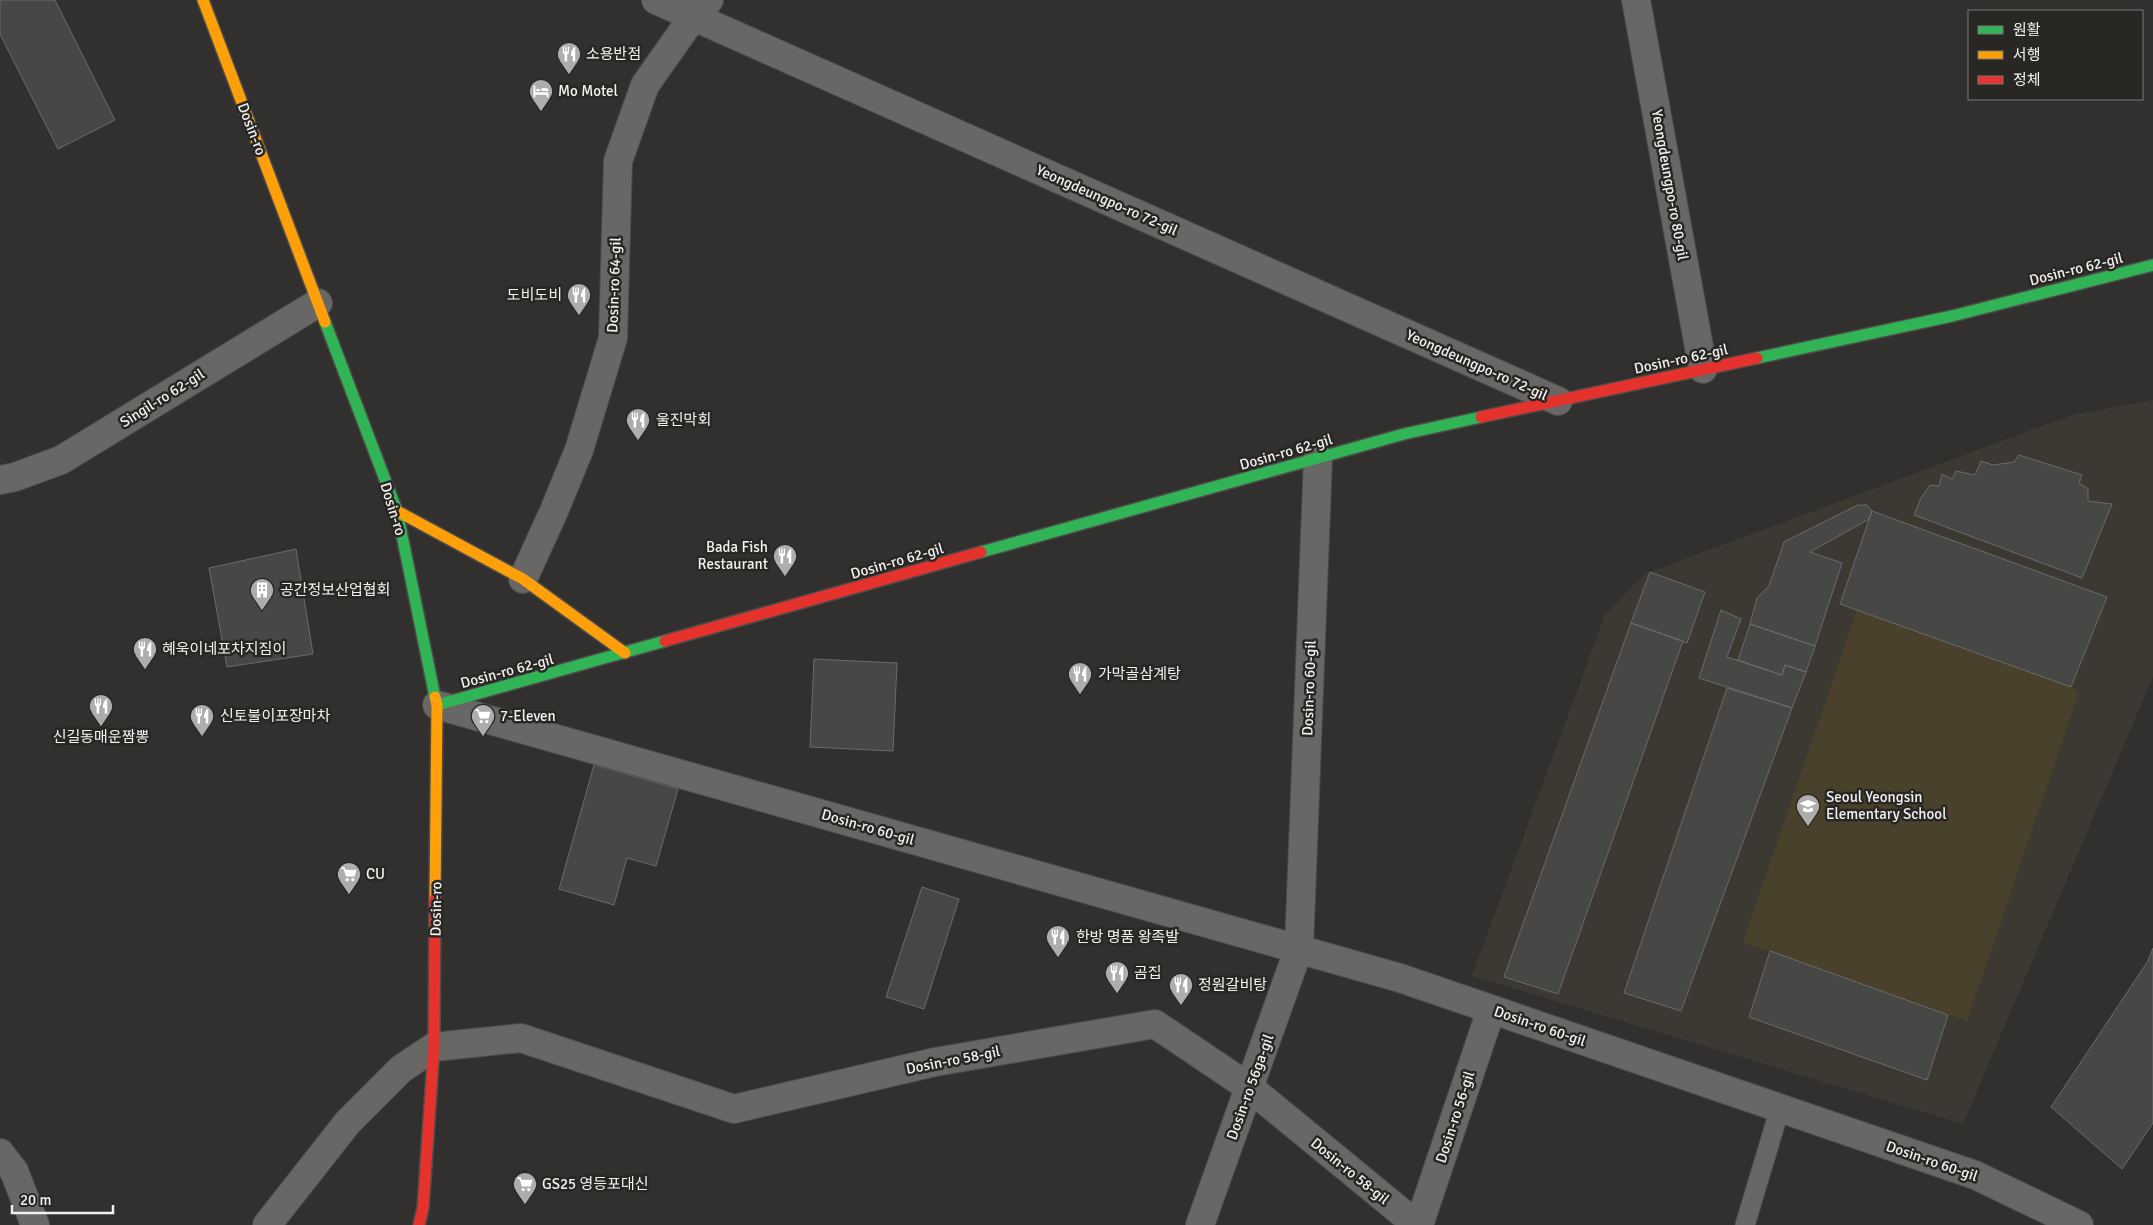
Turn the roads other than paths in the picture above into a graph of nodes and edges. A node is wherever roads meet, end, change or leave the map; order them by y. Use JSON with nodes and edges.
{"nodes":[{"id":1,"x":203,"y":0,"type":"edge"},
{"id":2,"x":656,"y":0,"type":"edge"},
{"id":3,"x":1636,"y":0,"type":"edge"},
{"id":4,"x":701,"y":8,"type":"edge"},
{"id":5,"x":2153,"y":265,"type":"edge"},
{"id":6,"x":318,"y":303,"type":"junction"},
{"id":7,"x":1703,"y":369,"type":"junction"},
{"id":8,"x":1558,"y":401,"type":"junction"},
{"id":9,"x":1318,"y":458,"type":"junction"},
{"id":10,"x":0,"y":480,"type":"edge"},
{"id":11,"x":397,"y":511,"type":"junction"},
{"id":12,"x":523,"y":579,"type":"junction"},
{"id":13,"x":626,"y":654,"type":"junction"},
{"id":14,"x":437,"y":705,"type":"junction"},
{"id":15,"x":1299,"y":948,"type":"junction"},
{"id":16,"x":1491,"y":1010,"type":"junction"},
{"id":17,"x":434,"y":1047,"type":"junction"},
{"id":18,"x":1250,"y":1088,"type":"junction"},
{"id":19,"x":1780,"y":1108,"type":"junction"},
{"id":20,"x":0,"y":1153,"type":"edge"},
{"id":21,"x":35,"y":1225,"type":"edge"},
{"id":22,"x":266,"y":1225,"type":"edge"},
{"id":23,"x":419,"y":1225,"type":"edge"},
{"id":24,"x":1200,"y":1225,"type":"edge"},
{"id":25,"x":1418,"y":1225,"type":"edge"},
{"id":26,"x":1745,"y":1225,"type":"edge"},
{"id":27,"x":2079,"y":1225,"type":"edge"}],
"edges":[{"from":1,"to":6,"type":"street","name":"Dosin-ro"},
{"from":2,"to":4,"type":"street","name":"Yeongdeungpo-ro 72-gil"},
{"from":3,"to":7,"type":"street","name":"Yeongdeungpo-ro 80-gil"},
{"from":4,"to":8,"type":"street","name":"Yeongdeungpo-ro 72-gil"},
{"from":4,"to":12,"type":"street","name":"Dosin-ro 64-gil"},
{"from":5,"to":7,"type":"street","name":"Dosin-ro 62-gil"},
{"from":6,"to":10,"type":"street","name":"Singil-ro 62-gil"},
{"from":6,"to":11,"type":"street","name":"Dosin-ro"},
{"from":7,"to":8,"type":"street","name":"Dosin-ro 62-gil"},
{"from":8,"to":9,"type":"street","name":"Dosin-ro 62-gil"},
{"from":9,"to":13,"type":"street","name":"Dosin-ro 62-gil"},
{"from":9,"to":15,"type":"street","name":"Dosin-ro 60-gil"},
{"from":11,"to":12,"type":"street"},
{"from":11,"to":14,"type":"street","name":"Dosin-ro"},
{"from":12,"to":13,"type":"street"},
{"from":13,"to":14,"type":"street","name":"Dosin-ro 62-gil"},
{"from":14,"to":15,"type":"street","name":"Dosin-ro 60-gil"},
{"from":14,"to":17,"type":"street","name":"Dosin-ro"},
{"from":15,"to":16,"type":"street","name":"Dosin-ro 60-gil"},
{"from":15,"to":18,"type":"street","name":"Dosin-ro 56ga-gil"},
{"from":16,"to":19,"type":"street","name":"Dosin-ro 60-gil"},
{"from":16,"to":25,"type":"street","name":"Dosin-ro 56-gil"},
{"from":17,"to":18,"type":"street","name":"Dosin-ro 58-gil"},
{"from":17,"to":22,"type":"street"},
{"from":17,"to":23,"type":"street","name":"Dosin-ro"},
{"from":18,"to":24,"type":"street","name":"Dosin-ro 56ga-gil"},
{"from":18,"to":25,"type":"street","name":"Dosin-ro 58-gil"},
{"from":19,"to":26,"type":"lane"},
{"from":19,"to":27,"type":"street","name":"Dosin-ro 60-gil"},
{"from":20,"to":21,"type":"street"}]}
